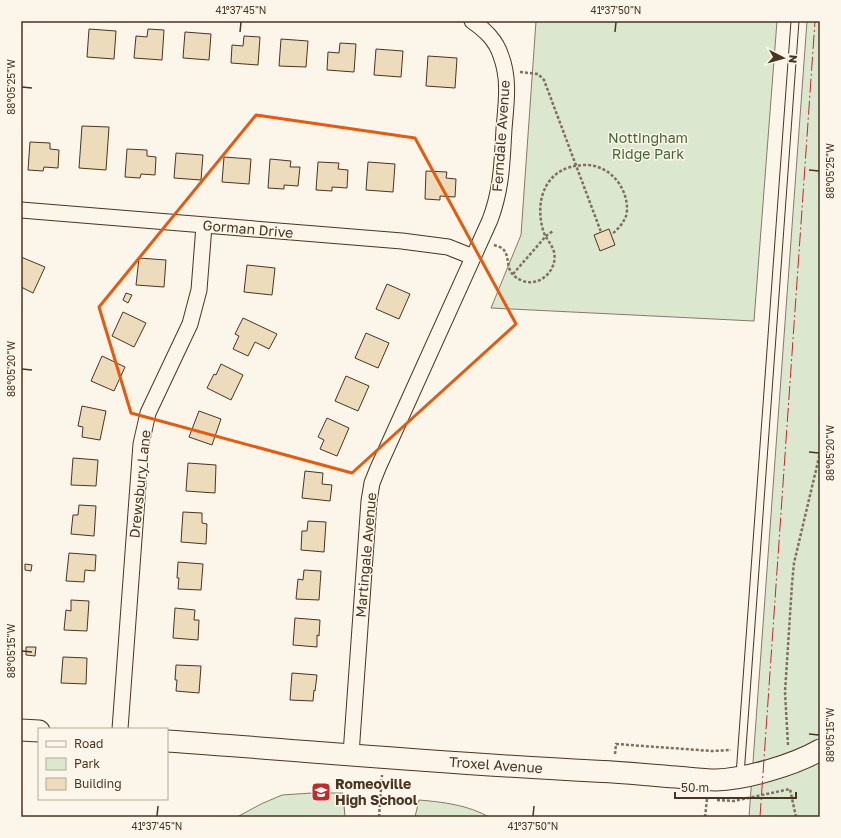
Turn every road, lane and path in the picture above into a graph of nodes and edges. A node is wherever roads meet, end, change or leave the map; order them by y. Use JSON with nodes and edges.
{"nodes":[{"id":1,"x":472,"y":21,"type":"edge"},
{"id":2,"x":795,"y":21,"type":"edge"},
{"id":3,"x":506,"y":71,"type":"junction"},
{"id":4,"x":576,"y":165,"type":"junction"},
{"id":5,"x":21,"y":210,"type":"edge"},
{"id":6,"x":204,"y":226,"type":"junction"},
{"id":7,"x":553,"y":230,"type":"dead end"},
{"id":8,"x":601,"y":232,"type":"dead end"},
{"id":9,"x":611,"y":235,"type":"dead end"},
{"id":10,"x":546,"y":236,"type":"junction"},
{"id":11,"x":482,"y":238,"type":"junction"},
{"id":12,"x":473,"y":258,"type":"junction"},
{"id":13,"x":513,"y":274,"type":"junction"},
{"id":14,"x":120,"y":728,"type":"edge"},
{"id":15,"x":21,"y":730,"type":"edge"},
{"id":16,"x":38,"y":731,"type":"edge"},
{"id":17,"x":168,"y":741,"type":"edge"},
{"id":18,"x":820,"y":750,"type":"edge"},
{"id":19,"x":351,"y":754,"type":"junction"},
{"id":20,"x":383,"y":756,"type":"junction"},
{"id":21,"x":740,"y":777,"type":"junction"},
{"id":22,"x":707,"y":799,"type":"dead end"},
{"id":23,"x":379,"y":817,"type":"edge"},
{"id":24,"x":706,"y":817,"type":"edge"}],
"edges":[{"from":1,"to":3,"type":"street","name":"Ferndale Avenue"},
{"from":2,"to":21,"type":"lane"},
{"from":3,"to":4,"type":"path"},
{"from":3,"to":11,"type":"street","name":"Ferndale Avenue"},
{"from":4,"to":8,"type":"path"},
{"from":4,"to":9,"type":"path"},
{"from":4,"to":10,"type":"path"},
{"from":5,"to":6,"type":"street","name":"Gorman Drive"},
{"from":6,"to":12,"type":"street","name":"Gorman Drive"},
{"from":6,"to":14,"type":"street","name":"Drewsbury Lane"},
{"from":7,"to":10,"type":"path"},
{"from":10,"to":13,"type":"path"},
{"from":10,"to":13,"type":"path"},
{"from":11,"to":12,"type":"street","name":"Ferndale Avenue"},
{"from":11,"to":13,"type":"path"},
{"from":12,"to":19,"type":"street","name":"Martingale Avenue"},
{"from":15,"to":16,"type":"street"},
{"from":17,"to":19,"type":"street","name":"Troxel Avenue"},
{"from":18,"to":21,"type":"street","name":"Troxel Avenue"},
{"from":19,"to":20,"type":"street","name":"Troxel Avenue"},
{"from":20,"to":21,"type":"street","name":"Troxel Avenue"},
{"from":20,"to":23,"type":"path"},
{"from":22,"to":24,"type":"path"}]}
